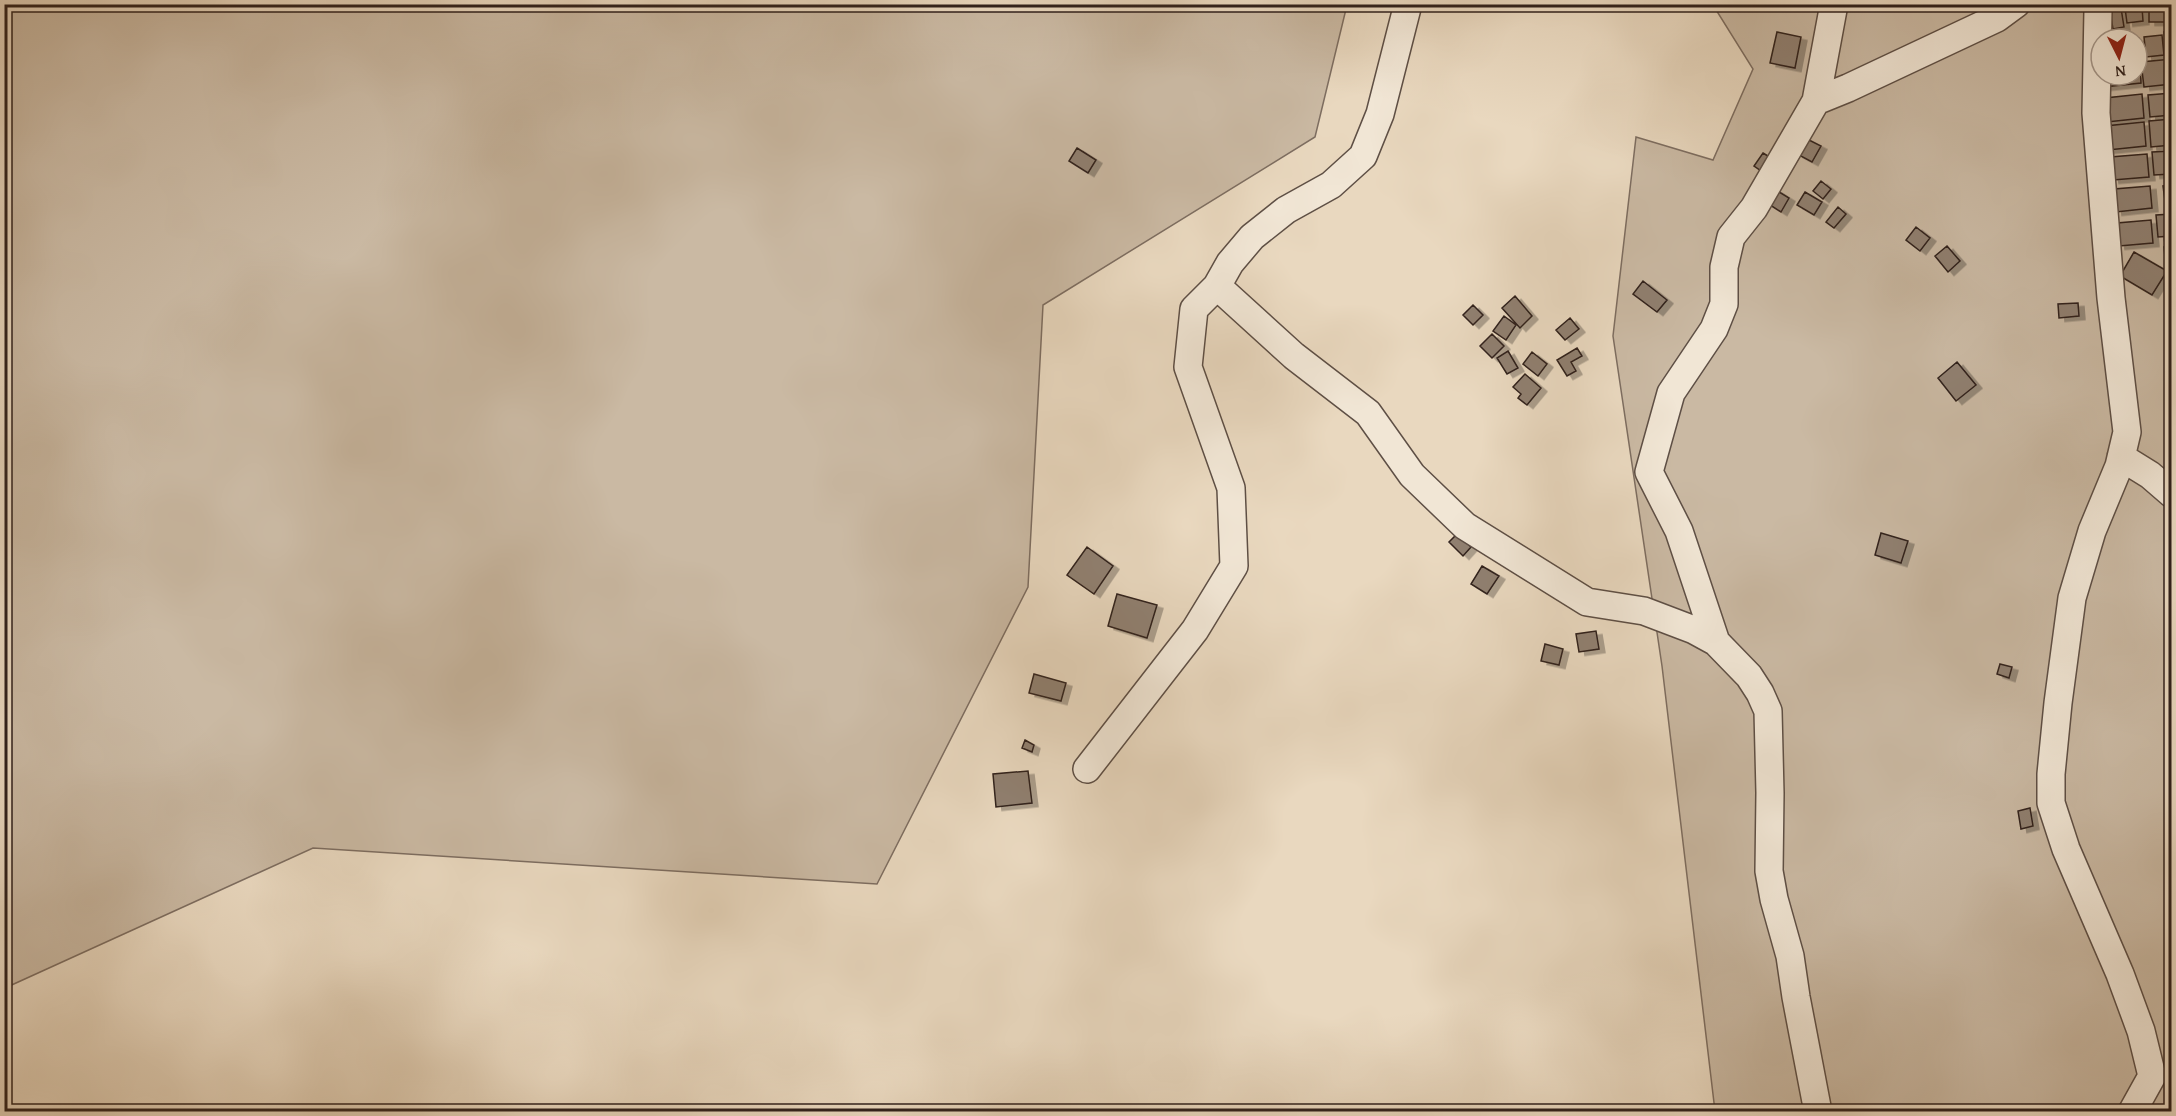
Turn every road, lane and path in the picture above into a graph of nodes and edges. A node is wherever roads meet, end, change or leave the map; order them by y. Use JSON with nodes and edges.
{"nodes":[{"id":1,"x":1408,"y":4,"type":"edge"},
{"id":2,"x":1834,"y":4,"type":"edge"},
{"id":3,"x":2016,"y":4,"type":"edge"},
{"id":4,"x":2100,"y":4,"type":"edge"},
{"id":5,"x":1816,"y":101,"type":"junction"},
{"id":6,"x":1217,"y":286,"type":"junction"},
{"id":7,"x":2121,"y":457,"type":"junction"},
{"id":8,"x":2172,"y":494,"type":"edge"},
{"id":9,"x":1716,"y":642,"type":"junction"},
{"id":10,"x":1088,"y":769,"type":"dead end"},
{"id":11,"x":1818,"y":1112,"type":"edge"},
{"id":12,"x":2132,"y":1112,"type":"edge"}],
"edges":[{"from":1,"to":6,"type":"street"},
{"from":2,"to":5,"type":"street"},
{"from":3,"to":5,"type":"street"},
{"from":4,"to":7,"type":"street"},
{"from":5,"to":9,"type":"street"},
{"from":6,"to":9,"type":"street"},
{"from":6,"to":10,"type":"street"},
{"from":7,"to":8,"type":"street"},
{"from":7,"to":12,"type":"street"},
{"from":9,"to":11,"type":"street"}]}
